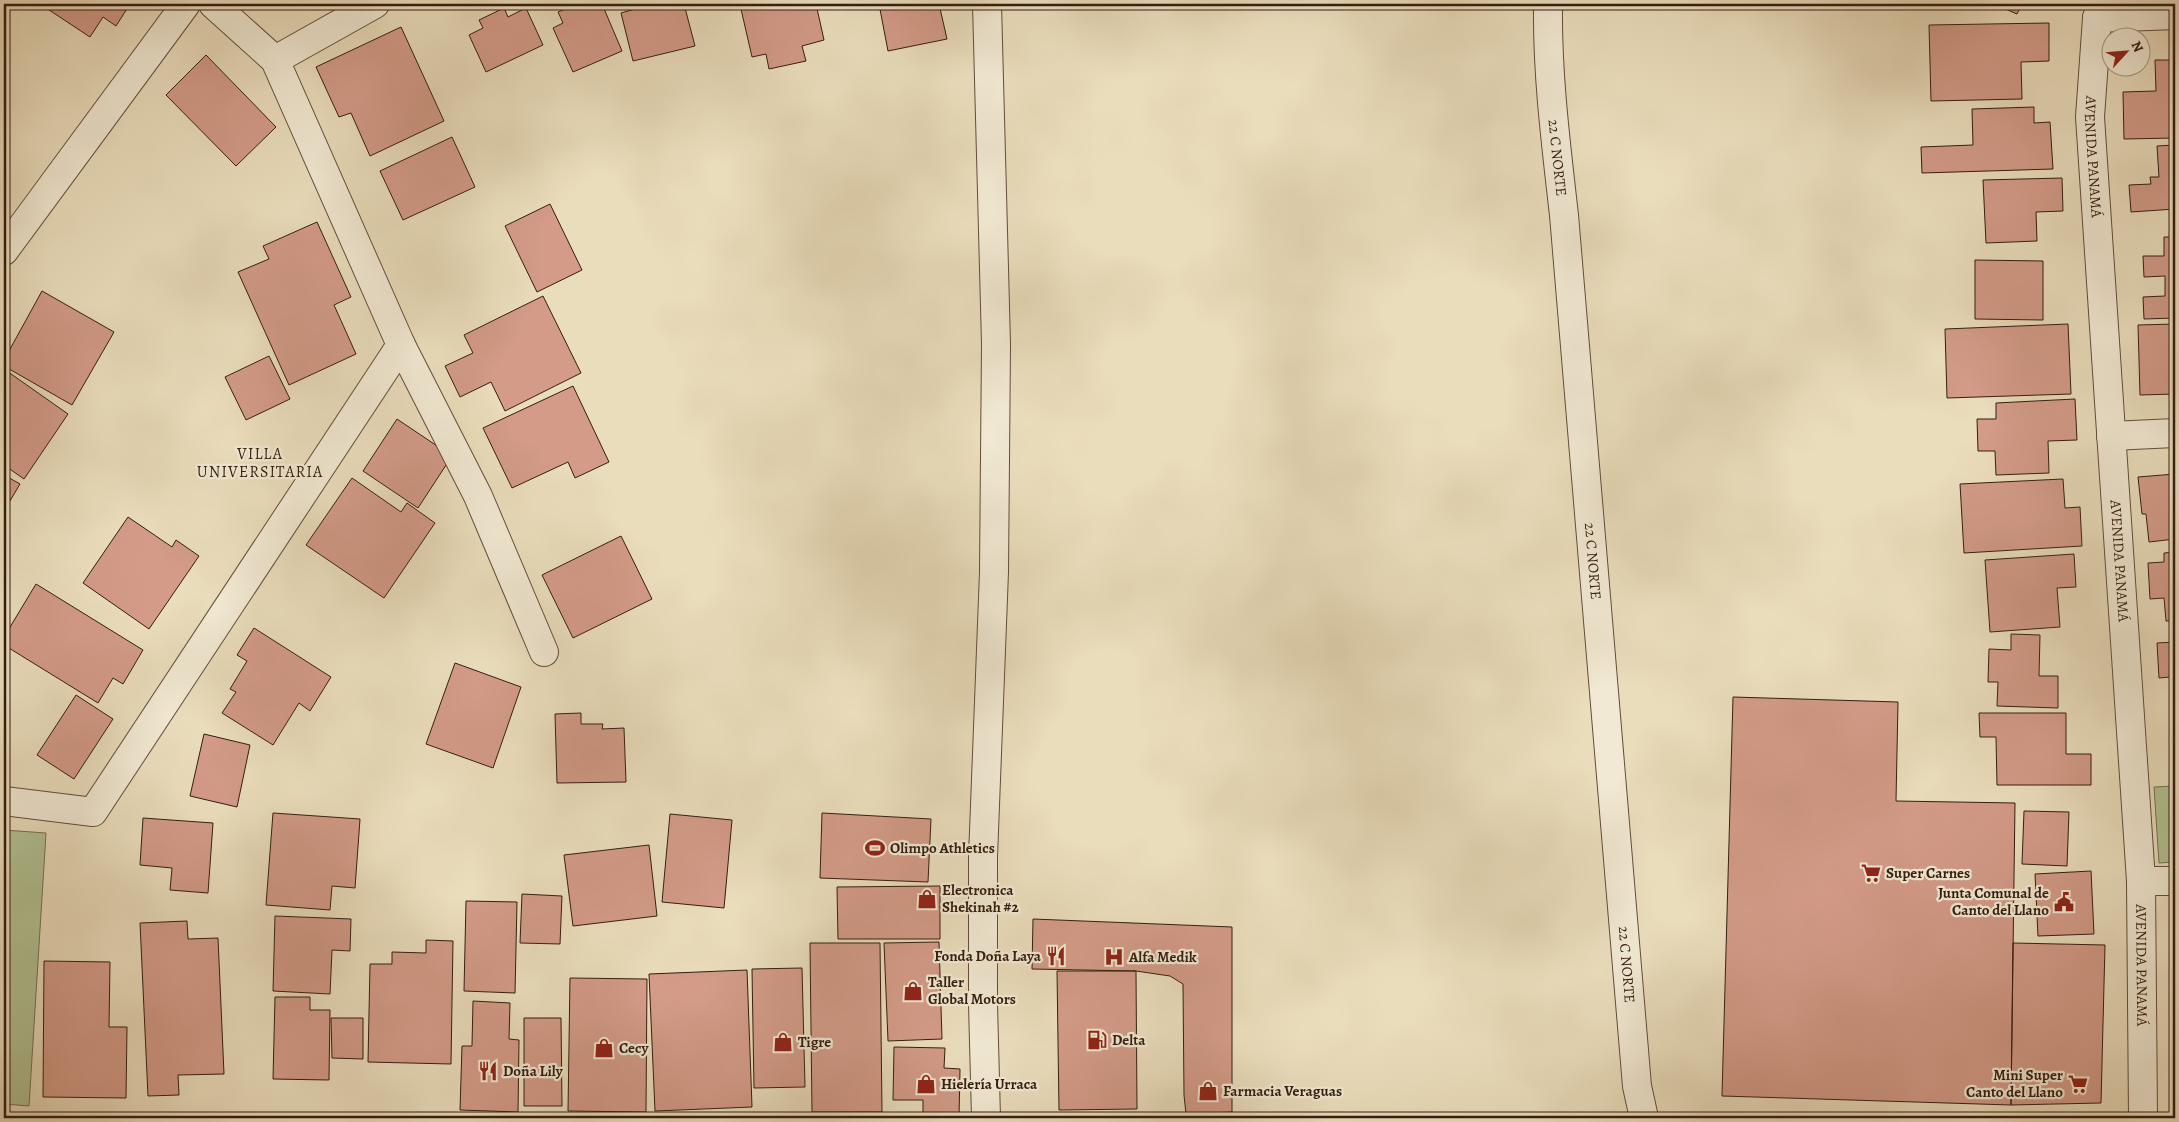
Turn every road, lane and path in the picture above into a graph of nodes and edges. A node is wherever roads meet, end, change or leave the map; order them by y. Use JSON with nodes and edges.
{"nodes":[{"id":1,"x":186,"y":4,"type":"edge"},
{"id":2,"x":213,"y":4,"type":"edge"},
{"id":3,"x":375,"y":4,"type":"edge"},
{"id":4,"x":987,"y":4,"type":"edge"},
{"id":5,"x":1548,"y":4,"type":"edge"},
{"id":6,"x":2099,"y":11,"type":"edge"},
{"id":7,"x":2175,"y":15,"type":"edge"},
{"id":8,"x":275,"y":60,"type":"junction"},
{"id":9,"x":4,"y":251,"type":"edge"},
{"id":10,"x":401,"y":345,"type":"junction"},
{"id":11,"x":2175,"y":433,"type":"edge"},
{"id":12,"x":2111,"y":436,"type":"junction"},
{"id":13,"x":544,"y":652,"type":"dead end"},
{"id":14,"x":4,"y":801,"type":"edge"},
{"id":15,"x":2141,"y":881,"type":"junction"},
{"id":16,"x":2175,"y":881,"type":"edge"},
{"id":17,"x":986,"y":1118,"type":"edge"},
{"id":18,"x":1644,"y":1118,"type":"edge"},
{"id":19,"x":2143,"y":1118,"type":"edge"}],
"edges":[{"from":1,"to":9,"type":"street"},
{"from":2,"to":8,"type":"street"},
{"from":3,"to":8,"type":"street"},
{"from":4,"to":17,"type":"street"},
{"from":5,"to":18,"type":"street","name":"22 C NORTE"},
{"from":6,"to":7,"type":"street"},
{"from":6,"to":12,"type":"street","name":"AVENIDA PANAMÁ"},
{"from":8,"to":10,"type":"street"},
{"from":10,"to":13,"type":"street"},
{"from":10,"to":14,"type":"street"},
{"from":11,"to":12,"type":"street"},
{"from":12,"to":15,"type":"street","name":"AVENIDA PANAMÁ"},
{"from":15,"to":16,"type":"street"},
{"from":15,"to":19,"type":"street","name":"AVENIDA PANAMÁ"}]}
